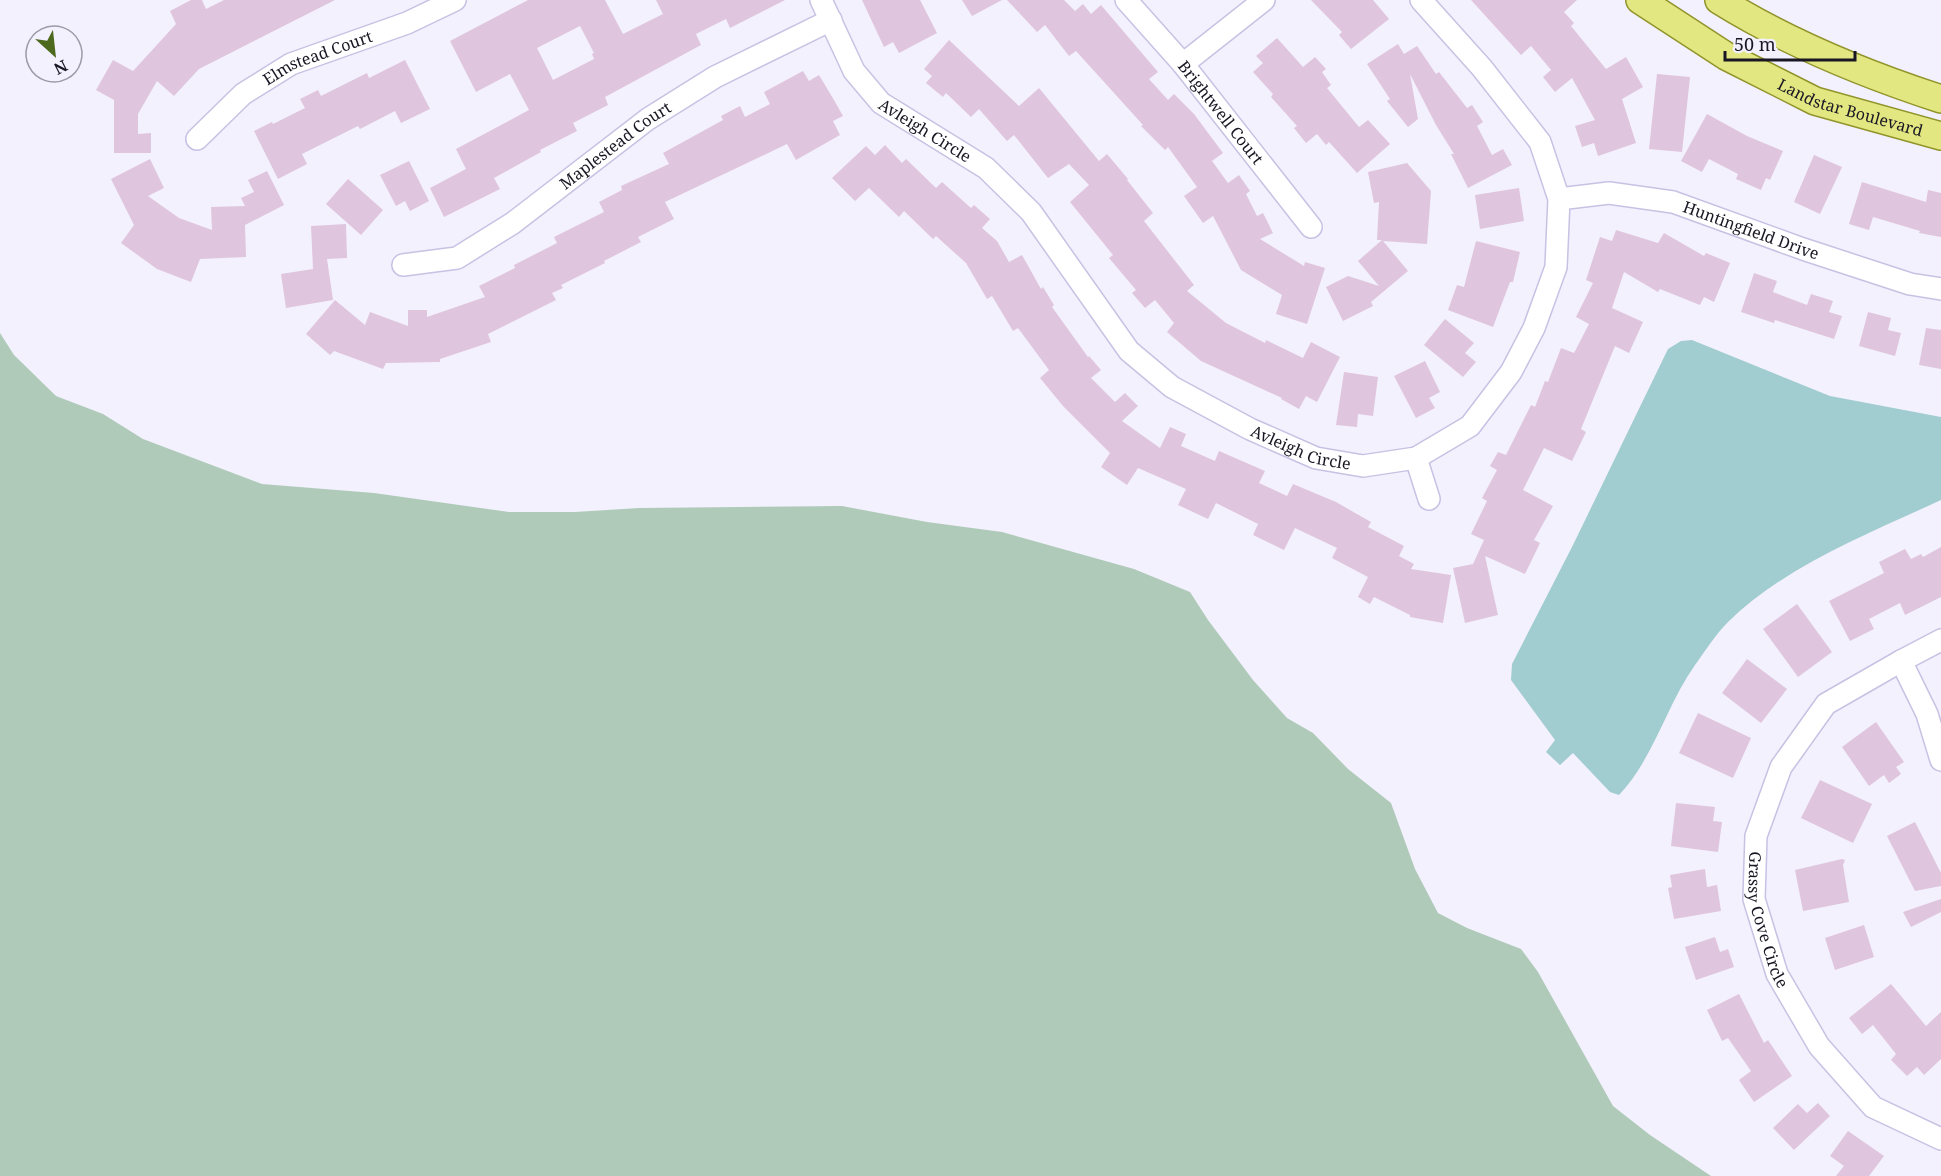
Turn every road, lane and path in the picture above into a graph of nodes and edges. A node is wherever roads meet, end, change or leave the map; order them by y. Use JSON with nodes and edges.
{"nodes":[{"id":1,"x":455,"y":0,"type":"edge"},
{"id":2,"x":821,"y":0,"type":"edge"},
{"id":3,"x":1126,"y":0,"type":"edge"},
{"id":4,"x":1264,"y":0,"type":"edge"},
{"id":5,"x":1421,"y":0,"type":"edge"},
{"id":6,"x":1640,"y":0,"type":"edge"},
{"id":7,"x":1719,"y":0,"type":"edge"},
{"id":8,"x":831,"y":20,"type":"junction"},
{"id":9,"x":1183,"y":64,"type":"junction"},
{"id":10,"x":1941,"y":99,"type":"edge"},
{"id":11,"x":1941,"y":136,"type":"edge"},
{"id":12,"x":198,"y":139,"type":"dead end"},
{"id":13,"x":1559,"y":199,"type":"junction"},
{"id":14,"x":1311,"y":227,"type":"dead end"},
{"id":15,"x":403,"y":265,"type":"dead end"},
{"id":16,"x":1941,"y":289,"type":"edge"},
{"id":17,"x":1416,"y":458,"type":"junction"},
{"id":18,"x":1429,"y":499,"type":"dead end"},
{"id":19,"x":1941,"y":640,"type":"edge"},
{"id":20,"x":1901,"y":661,"type":"junction"},
{"id":21,"x":1941,"y":759,"type":"edge"},
{"id":22,"x":1941,"y":1139,"type":"edge"}],
"edges":[{"from":1,"to":12,"type":"street","name":"Elmstead Court"},
{"from":2,"to":8,"type":"street","name":"Avleigh Circle"},
{"from":3,"to":9,"type":"street","name":"Brightwell Court"},
{"from":4,"to":9,"type":"street"},
{"from":5,"to":13,"type":"street","name":"Avleigh Circle"},
{"from":6,"to":11,"type":"main road","name":"Landstar Boulevard"},
{"from":7,"to":10,"type":"main road"},
{"from":8,"to":15,"type":"street","name":"Maplestead Court"},
{"from":8,"to":17,"type":"street","name":"Avleigh Circle"},
{"from":9,"to":14,"type":"street","name":"Brightwell Court"},
{"from":13,"to":16,"type":"street","name":"Huntingfield Drive"},
{"from":13,"to":17,"type":"street","name":"Avleigh Circle"},
{"from":17,"to":18,"type":"street"},
{"from":19,"to":20,"type":"street","name":"Grassy Cove Circle"},
{"from":20,"to":21,"type":"street"},
{"from":20,"to":22,"type":"street","name":"Grassy Cove Circle"}]}
